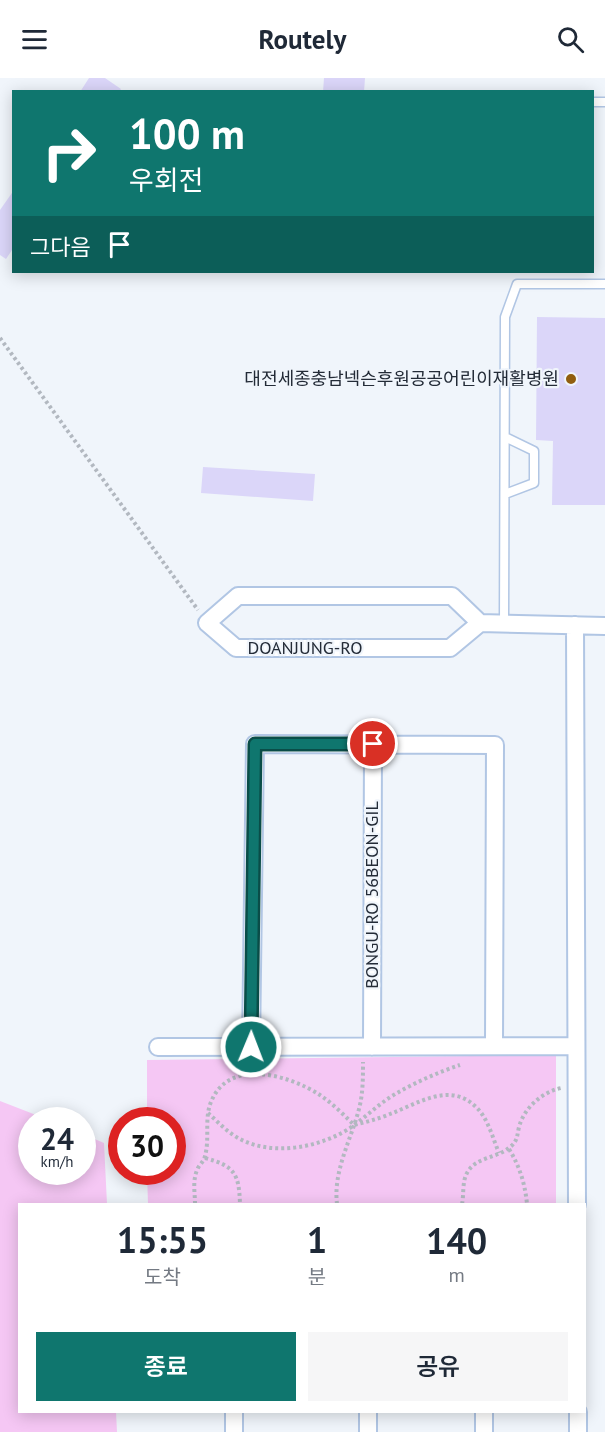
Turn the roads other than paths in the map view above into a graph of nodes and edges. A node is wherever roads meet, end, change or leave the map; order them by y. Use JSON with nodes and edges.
{"nodes":[{"id":1,"x":605,"y":284,"type":"edge"},
{"id":2,"x":505,"y":437,"type":"junction"},
{"id":3,"x":505,"y":494,"type":"junction"},
{"id":4,"x":480,"y":623,"type":"junction"},
{"id":5,"x":504,"y":624,"type":"junction"},
{"id":6,"x":575,"y":625,"type":"junction"},
{"id":7,"x":605,"y":626,"type":"edge"},
{"id":8,"x":373,"y":744,"type":"junction"},
{"id":9,"x":576,"y":1046,"type":"junction"},
{"id":10,"x":158,"y":1047,"type":"dead end"},
{"id":11,"x":251,"y":1047,"type":"junction"},
{"id":12,"x":372,"y":1047,"type":"junction"},
{"id":13,"x":494,"y":1047,"type":"junction"},
{"id":14,"x":577,"y":1203,"type":"edge"},
{"id":15,"x":234,"y":1413,"type":"edge"},
{"id":16,"x":368,"y":1413,"type":"edge"},
{"id":17,"x":484,"y":1413,"type":"edge"},
{"id":18,"x":578,"y":1413,"type":"edge"},
{"id":19,"x":234,"y":1432,"type":"edge"},
{"id":20,"x":368,"y":1432,"type":"edge"},
{"id":21,"x":484,"y":1432,"type":"edge"},
{"id":22,"x":578,"y":1432,"type":"edge"}],
"edges":[{"from":1,"to":2,"type":"lane"},
{"from":2,"to":3,"type":"lane"},
{"from":2,"to":3,"type":"lane"},
{"from":3,"to":5,"type":"lane"},
{"from":4,"to":4,"type":"street","name":"DOANJUNG-RO"},
{"from":4,"to":5,"type":"street"},
{"from":5,"to":6,"type":"street"},
{"from":6,"to":7,"type":"street"},
{"from":6,"to":9,"type":"street"},
{"from":8,"to":11,"type":"street"},
{"from":8,"to":12,"type":"street","name":"BONGU-RO 56BEON-GIL"},
{"from":8,"to":13,"type":"street"},
{"from":9,"to":13,"type":"street"},
{"from":9,"to":14,"type":"street"},
{"from":10,"to":11,"type":"street"},
{"from":11,"to":12,"type":"street"},
{"from":12,"to":13,"type":"street"},
{"from":15,"to":19,"type":"street"},
{"from":16,"to":20,"type":"street"},
{"from":17,"to":21,"type":"street"},
{"from":18,"to":22,"type":"street"}]}
